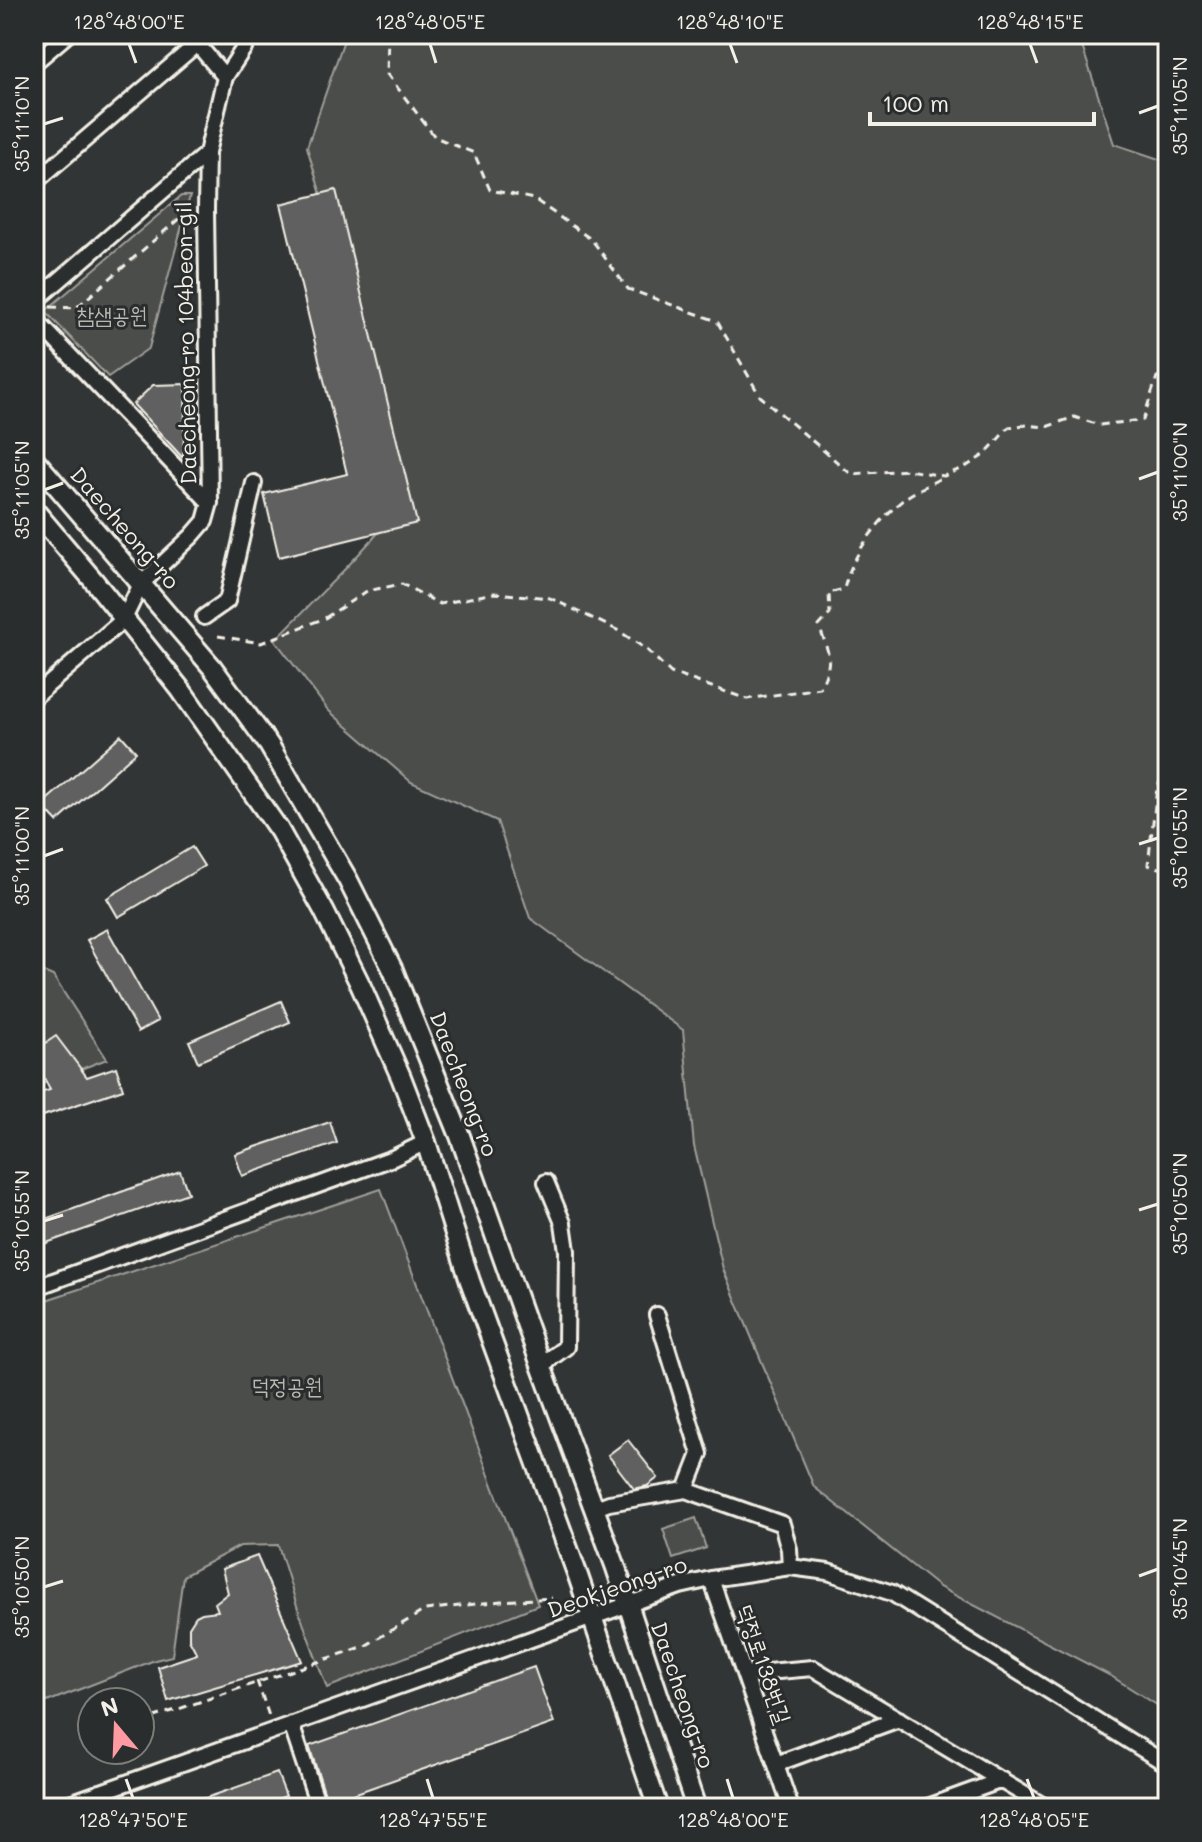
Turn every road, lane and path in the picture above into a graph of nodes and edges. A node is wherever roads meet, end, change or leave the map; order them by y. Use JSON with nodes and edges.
{"nodes":[{"id":1,"x":68,"y":34,"type":"edge"},
{"id":2,"x":253,"y":34,"type":"edge"},
{"id":3,"x":385,"y":34,"type":"edge"},
{"id":4,"x":194,"y":39,"type":"edge"},
{"id":5,"x":34,"y":63,"type":"edge"},
{"id":6,"x":225,"y":77,"type":"junction"},
{"id":7,"x":207,"y":153,"type":"junction"},
{"id":8,"x":34,"y":183,"type":"edge"},
{"id":9,"x":206,"y":210,"type":"junction"},
{"id":10,"x":41,"y":304,"type":"edge"},
{"id":11,"x":34,"y":318,"type":"edge"},
{"id":12,"x":1168,"y":375,"type":"edge"},
{"id":13,"x":34,"y":459,"type":"edge"},
{"id":14,"x":944,"y":476,"type":"junction"},
{"id":15,"x":254,"y":483,"type":"dead end"},
{"id":16,"x":210,"y":503,"type":"junction"},
{"id":17,"x":34,"y":510,"type":"edge"},
{"id":18,"x":141,"y":584,"type":"junction"},
{"id":19,"x":204,"y":617,"type":"dead end"},
{"id":20,"x":124,"y":619,"type":"junction"},
{"id":21,"x":218,"y":636,"type":"dead end"},
{"id":22,"x":34,"y":697,"type":"edge"},
{"id":23,"x":1168,"y":765,"type":"edge"},
{"id":24,"x":1168,"y":870,"type":"edge"},
{"id":25,"x":426,"y":1142,"type":"junction"},
{"id":26,"x":546,"y":1182,"type":"dead end"},
{"id":27,"x":34,"y":1288,"type":"edge"},
{"id":28,"x":657,"y":1315,"type":"dead end"},
{"id":29,"x":542,"y":1368,"type":"junction"},
{"id":30,"x":686,"y":1490,"type":"junction"},
{"id":31,"x":593,"y":1509,"type":"junction"},
{"id":32,"x":790,"y":1567,"type":"junction"},
{"id":33,"x":711,"y":1579,"type":"junction"},
{"id":34,"x":552,"y":1598,"type":"dead end"},
{"id":35,"x":628,"y":1606,"type":"junction"},
{"id":36,"x":593,"y":1618,"type":"junction"},
{"id":37,"x":745,"y":1674,"type":"junction"},
{"id":38,"x":257,"y":1681,"type":"junction"},
{"id":39,"x":156,"y":1716,"type":"edge"},
{"id":40,"x":899,"y":1719,"type":"junction"},
{"id":41,"x":291,"y":1724,"type":"junction"},
{"id":42,"x":274,"y":1730,"type":"junction"},
{"id":43,"x":776,"y":1764,"type":"junction"},
{"id":44,"x":1168,"y":1765,"type":"edge"},
{"id":45,"x":1002,"y":1780,"type":"junction"},
{"id":46,"x":100,"y":1792,"type":"junction"},
{"id":47,"x":56,"y":1808,"type":"edge"},
{"id":48,"x":106,"y":1808,"type":"edge"},
{"id":49,"x":319,"y":1808,"type":"edge"},
{"id":50,"x":658,"y":1808,"type":"edge"},
{"id":51,"x":696,"y":1808,"type":"edge"},
{"id":52,"x":791,"y":1808,"type":"edge"},
{"id":53,"x":925,"y":1808,"type":"edge"},
{"id":54,"x":1047,"y":1808,"type":"edge"}],
"edges":[{"from":1,"to":5,"type":"street"},
{"from":2,"to":6,"type":"street","name":"Daecheong-ro 104beon-gil"},
{"from":3,"to":14,"type":"path"},
{"from":4,"to":6,"type":"street"},
{"from":4,"to":8,"type":"street"},
{"from":6,"to":7,"type":"street","name":"Daecheong-ro 104beon-gil"},
{"from":7,"to":9,"type":"street","name":"Daecheong-ro 104beon-gil"},
{"from":7,"to":10,"type":"street"},
{"from":9,"to":10,"type":"path"},
{"from":9,"to":16,"type":"street","name":"Daecheong-ro 104beon-gil"},
{"from":11,"to":16,"type":"street"},
{"from":12,"to":14,"type":"path"},
{"from":13,"to":18,"type":"main road","name":"Daecheong-ro"},
{"from":14,"to":21,"type":"path"},
{"from":15,"to":19,"type":"street"},
{"from":16,"to":18,"type":"street","name":"Daecheong-ro 104beon-gil"},
{"from":17,"to":20,"type":"main road"},
{"from":18,"to":20,"type":"street"},
{"from":18,"to":29,"type":"main road","name":"Daecheong-ro"},
{"from":20,"to":22,"type":"street"},
{"from":20,"to":25,"type":"main road"},
{"from":23,"to":24,"type":"path"},
{"from":25,"to":27,"type":"street"},
{"from":25,"to":36,"type":"main road"},
{"from":26,"to":29,"type":"street"},
{"from":28,"to":30,"type":"street"},
{"from":29,"to":31,"type":"main road","name":"Daecheong-ro"},
{"from":30,"to":31,"type":"street"},
{"from":30,"to":32,"type":"street"},
{"from":31,"to":35,"type":"main road","name":"Daecheong-ro"},
{"from":32,"to":33,"type":"street","name":"Deokjeong-ro"},
{"from":32,"to":44,"type":"street","name":"Deokjeong-ro"},
{"from":33,"to":35,"type":"street","name":"Deokjeong-ro"},
{"from":33,"to":37,"type":"street","name":"덕정로138번길"},
{"from":34,"to":38,"type":"path"},
{"from":35,"to":36,"type":"street","name":"Deokjeong-ro"},
{"from":35,"to":51,"type":"main road","name":"Daecheong-ro"},
{"from":36,"to":41,"type":"street","name":"Deokjeong-ro"},
{"from":36,"to":50,"type":"main road"},
{"from":37,"to":40,"type":"street"},
{"from":37,"to":43,"type":"street","name":"덕정로138번길"},
{"from":38,"to":39,"type":"path"},
{"from":38,"to":42,"type":"path"},
{"from":40,"to":43,"type":"street"},
{"from":40,"to":45,"type":"street"},
{"from":41,"to":42,"type":"street","name":"Deokjeong-ro"},
{"from":41,"to":49,"type":"street"},
{"from":42,"to":46,"type":"street","name":"Deokjeong-ro"},
{"from":43,"to":52,"type":"street","name":"덕정로138번길"},
{"from":45,"to":53,"type":"street"},
{"from":45,"to":54,"type":"street"},
{"from":46,"to":47,"type":"street","name":"Deokjeong-ro"},
{"from":46,"to":48,"type":"street"}]}
